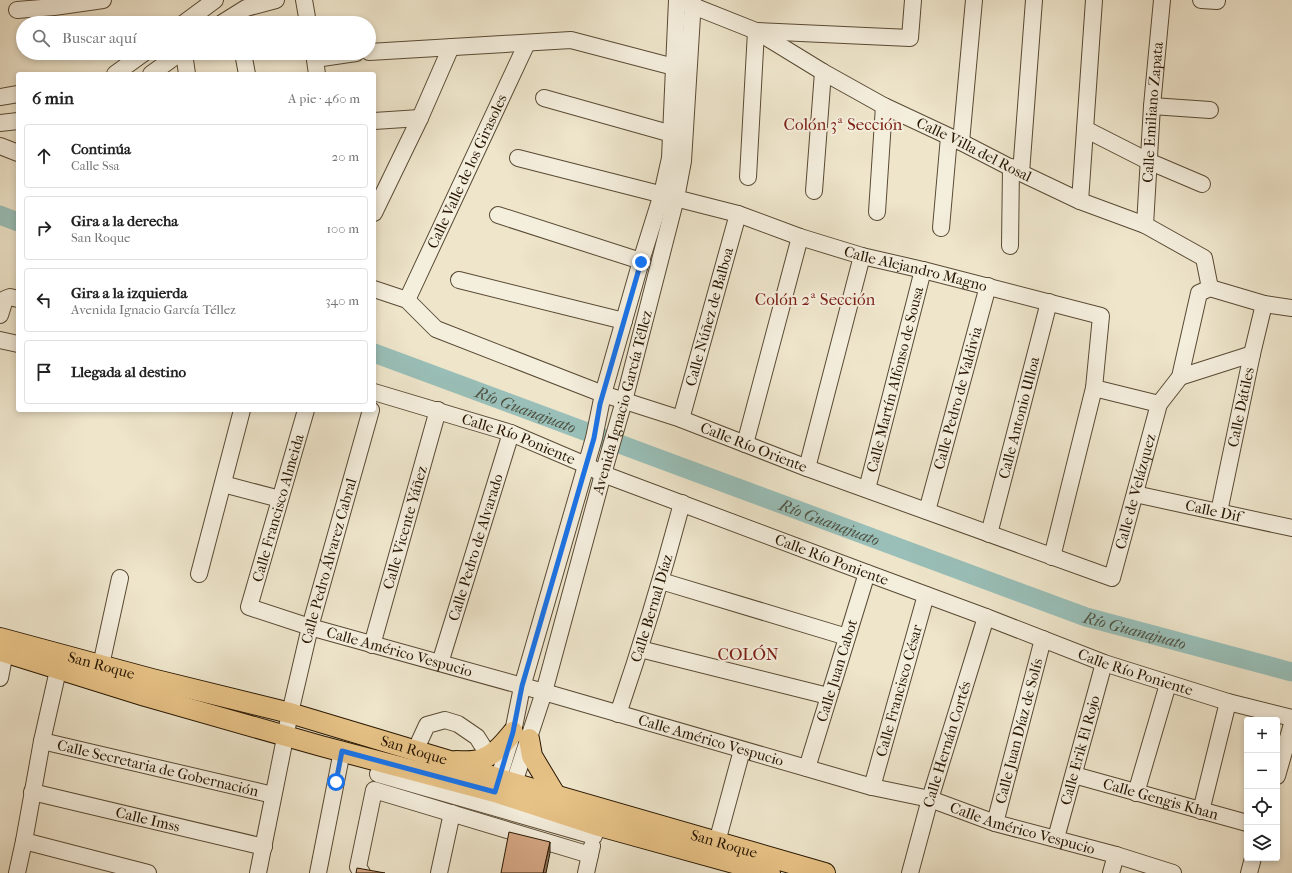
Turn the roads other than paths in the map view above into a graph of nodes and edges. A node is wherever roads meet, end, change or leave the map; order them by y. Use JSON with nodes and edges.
{"nodes":[{"id":1,"x":103,"y":0,"type":"edge"},
{"id":2,"x":215,"y":0,"type":"edge"},
{"id":3,"x":276,"y":0,"type":"edge"},
{"id":4,"x":304,"y":0,"type":"edge"},
{"id":5,"x":677,"y":0,"type":"edge"},
{"id":6,"x":913,"y":0,"type":"edge"},
{"id":7,"x":974,"y":0,"type":"edge"},
{"id":8,"x":1034,"y":0,"type":"edge"},
{"id":9,"x":1094,"y":0,"type":"edge"},
{"id":10,"x":1162,"y":0,"type":"edge"},
{"id":11,"x":1202,"y":0,"type":"edge"},
{"id":12,"x":1218,"y":1,"type":"dead end"},
{"id":13,"x":55,"y":3,"type":"edge"},
{"id":14,"x":693,"y":3,"type":"edge"},
{"id":15,"x":17,"y":10,"type":"dead end"},
{"id":16,"x":193,"y":16,"type":"edge"},
{"id":17,"x":240,"y":16,"type":"edge"},
{"id":18,"x":307,"y":16,"type":"edge"},
{"id":19,"x":756,"y":31,"type":"junction"},
{"id":20,"x":527,"y":44,"type":"junction"},
{"id":21,"x":452,"y":47,"type":"junction"},
{"id":22,"x":376,"y":52,"type":"edge"},
{"id":23,"x":134,"y":60,"type":"edge"},
{"id":24,"x":170,"y":60,"type":"edge"},
{"id":25,"x":185,"y":60,"type":"edge"},
{"id":26,"x":244,"y":60,"type":"edge"},
{"id":27,"x":674,"y":67,"type":"junction"},
{"id":28,"x":118,"y":72,"type":"edge"},
{"id":29,"x":154,"y":72,"type":"edge"},
{"id":30,"x":187,"y":72,"type":"edge"},
{"id":31,"x":247,"y":72,"type":"edge"},
{"id":32,"x":823,"y":72,"type":"junction"},
{"id":33,"x":16,"y":94,"type":"edge"},
{"id":34,"x":0,"y":97,"type":"edge"},
{"id":35,"x":544,"y":98,"type":"dead end"},
{"id":36,"x":884,"y":106,"type":"junction"},
{"id":37,"x":1152,"y":106,"type":"junction"},
{"id":38,"x":1210,"y":110,"type":"dead end"},
{"id":39,"x":420,"y":118,"type":"junction"},
{"id":40,"x":16,"y":120,"type":"edge"},
{"id":41,"x":376,"y":121,"type":"edge"},
{"id":42,"x":0,"y":123,"type":"edge"},
{"id":43,"x":1085,"y":129,"type":"junction"},
{"id":44,"x":672,"y":134,"type":"junction"},
{"id":45,"x":955,"y":139,"type":"junction"},
{"id":46,"x":0,"y":146,"type":"edge"},
{"id":47,"x":16,"y":152,"type":"edge"},
{"id":48,"x":518,"y":158,"type":"dead end"},
{"id":49,"x":1148,"y":161,"type":"junction"},
{"id":50,"x":1016,"y":170,"type":"junction"},
{"id":51,"x":748,"y":177,"type":"dead end"},
{"id":52,"x":1202,"y":184,"type":"dead end"},
{"id":53,"x":814,"y":191,"type":"dead end"},
{"id":54,"x":669,"y":196,"type":"junction"},
{"id":55,"x":1080,"y":201,"type":"junction"},
{"id":56,"x":376,"y":209,"type":"edge"},
{"id":57,"x":877,"y":212,"type":"dead end"},
{"id":58,"x":738,"y":214,"type":"junction"},
{"id":59,"x":498,"y":215,"type":"dead end"},
{"id":60,"x":1144,"y":225,"type":"junction"},
{"id":61,"x":941,"y":228,"type":"dead end"},
{"id":62,"x":800,"y":237,"type":"junction"},
{"id":63,"x":1010,"y":246,"type":"dead end"},
{"id":64,"x":862,"y":256,"type":"junction"},
{"id":65,"x":641,"y":262,"type":"junction"},
{"id":66,"x":923,"y":270,"type":"junction"},
{"id":67,"x":459,"y":280,"type":"dead end"},
{"id":68,"x":988,"y":286,"type":"junction"},
{"id":69,"x":376,"y":290,"type":"edge"},
{"id":70,"x":1204,"y":291,"type":"junction"},
{"id":71,"x":16,"y":298,"type":"edge"},
{"id":72,"x":407,"y":300,"type":"junction"},
{"id":73,"x":1048,"y":302,"type":"junction"},
{"id":74,"x":1264,"y":304,"type":"junction"},
{"id":75,"x":1292,"y":308,"type":"edge"},
{"id":76,"x":0,"y":315,"type":"edge"},
{"id":77,"x":624,"y":321,"type":"junction"},
{"id":78,"x":0,"y":340,"type":"edge"},
{"id":79,"x":16,"y":344,"type":"edge"},
{"id":80,"x":1252,"y":354,"type":"junction"},
{"id":81,"x":1180,"y":377,"type":"junction"},
{"id":82,"x":1094,"y":388,"type":"junction"},
{"id":83,"x":376,"y":395,"type":"edge"},
{"id":84,"x":601,"y":399,"type":"junction"},
{"id":85,"x":1159,"y":404,"type":"junction"},
{"id":86,"x":623,"y":406,"type":"junction"},
{"id":87,"x":438,"y":410,"type":"junction"},
{"id":88,"x":241,"y":412,"type":"edge"},
{"id":89,"x":305,"y":412,"type":"edge"},
{"id":90,"x":370,"y":412,"type":"edge"},
{"id":91,"x":681,"y":419,"type":"junction"},
{"id":92,"x":511,"y":433,"type":"junction"},
{"id":93,"x":745,"y":444,"type":"junction"},
{"id":94,"x":586,"y":463,"type":"junction"},
{"id":95,"x":807,"y":468,"type":"junction"},
{"id":96,"x":604,"y":472,"type":"junction"},
{"id":97,"x":223,"y":484,"type":"junction"},
{"id":98,"x":867,"y":489,"type":"junction"},
{"id":99,"x":1135,"y":494,"type":"junction"},
{"id":100,"x":280,"y":499,"type":"junction"},
{"id":101,"x":682,"y":503,"type":"junction"},
{"id":102,"x":927,"y":510,"type":"junction"},
{"id":103,"x":1219,"y":512,"type":"junction"},
{"id":104,"x":1292,"y":528,"type":"edge"},
{"id":105,"x":989,"y":534,"type":"junction"},
{"id":106,"x":1052,"y":557,"type":"junction"},
{"id":107,"x":867,"y":573,"type":"junction"},
{"id":108,"x":199,"y":574,"type":"dead end"},
{"id":109,"x":120,"y":578,"type":"dead end"},
{"id":110,"x":1112,"y":578,"type":"joint"},
{"id":111,"x":661,"y":581,"type":"junction"},
{"id":112,"x":926,"y":595,"type":"junction"},
{"id":113,"x":249,"y":607,"type":"joint"},
{"id":114,"x":986,"y":616,"type":"junction"},
{"id":115,"x":310,"y":627,"type":"junction"},
{"id":116,"x":847,"y":637,"type":"junction"},
{"id":117,"x":1043,"y":639,"type":"junction"},
{"id":118,"x":372,"y":644,"type":"junction"},
{"id":119,"x":2,"y":647,"type":"edge"},
{"id":120,"x":640,"y":649,"type":"junction"},
{"id":121,"x":440,"y":662,"type":"junction"},
{"id":122,"x":60,"y":663,"type":"junction"},
{"id":123,"x":1104,"y":663,"type":"junction"},
{"id":124,"x":101,"y":665,"type":"junction"},
{"id":125,"x":0,"y":678,"type":"edge"},
{"id":126,"x":1168,"y":684,"type":"junction"},
{"id":127,"x":522,"y":686,"type":"junction"},
{"id":128,"x":544,"y":692,"type":"junction"},
{"id":129,"x":828,"y":696,"type":"junction"},
{"id":130,"x":1228,"y":702,"type":"junction"},
{"id":131,"x":290,"y":713,"type":"junction"},
{"id":132,"x":618,"y":714,"type":"junction"},
{"id":133,"x":1292,"y":718,"type":"edge"},
{"id":134,"x":1292,"y":724,"type":"edge"},
{"id":135,"x":521,"y":735,"type":"junction"},
{"id":136,"x":285,"y":736,"type":"junction"},
{"id":137,"x":42,"y":741,"type":"junction"},
{"id":138,"x":742,"y":750,"type":"junction"},
{"id":139,"x":342,"y":751,"type":"junction"},
{"id":140,"x":415,"y":751,"type":"junction"},
{"id":141,"x":489,"y":756,"type":"junction"},
{"id":142,"x":450,"y":761,"type":"junction"},
{"id":143,"x":1280,"y":766,"type":"edge"},
{"id":144,"x":380,"y":768,"type":"junction"},
{"id":145,"x":807,"y":768,"type":"junction"},
{"id":146,"x":1074,"y":775,"type":"junction"},
{"id":147,"x":872,"y":787,"type":"junction"},
{"id":148,"x":374,"y":790,"type":"junction"},
{"id":149,"x":508,"y":790,"type":"junction"},
{"id":150,"x":32,"y":792,"type":"junction"},
{"id":151,"x":1136,"y":792,"type":"junction"},
{"id":152,"x":449,"y":794,"type":"junction"},
{"id":153,"x":273,"y":795,"type":"junction"},
{"id":154,"x":556,"y":796,"type":"junction"},
{"id":155,"x":930,"y":799,"type":"junction"},
{"id":156,"x":1201,"y":811,"type":"junction"},
{"id":157,"x":452,"y":813,"type":"junction"},
{"id":158,"x":1244,"y":822,"type":"edge"},
{"id":159,"x":995,"y":823,"type":"junction"},
{"id":160,"x":590,"y":831,"type":"junction"},
{"id":161,"x":1056,"y":838,"type":"junction"},
{"id":162,"x":24,"y":841,"type":"junction"},
{"id":163,"x":717,"y":842,"type":"junction"},
{"id":164,"x":264,"y":847,"type":"junction"},
{"id":165,"x":590,"y":855,"type":"junction"},
{"id":166,"x":1116,"y":855,"type":"junction"},
{"id":167,"x":1252,"y":861,"type":"edge"},
{"id":168,"x":17,"y":873,"type":"edge"},
{"id":169,"x":148,"y":873,"type":"edge"},
{"id":170,"x":258,"y":873,"type":"edge"},
{"id":171,"x":318,"y":873,"type":"edge"},
{"id":172,"x":362,"y":873,"type":"edge"},
{"id":173,"x":440,"y":873,"type":"edge"},
{"id":174,"x":586,"y":873,"type":"edge"},
{"id":175,"x":770,"y":873,"type":"edge"},
{"id":176,"x":825,"y":873,"type":"edge"},
{"id":177,"x":910,"y":873,"type":"edge"},
{"id":178,"x":1111,"y":873,"type":"edge"},
{"id":179,"x":1173,"y":873,"type":"edge"},
{"id":180,"x":1249,"y":873,"type":"edge"}],
"edges":[{"from":1,"to":13,"type":"street"},
{"from":2,"to":16,"type":"street"},
{"from":3,"to":17,"type":"street"},
{"from":4,"to":18,"type":"street"},
{"from":5,"to":14,"type":"street","name":"Calle Villa del Rosal"},
{"from":5,"to":27,"type":"street","name":"Avenida Ignacio García Téllez"},
{"from":6,"to":19,"type":"street"},
{"from":7,"to":45,"type":"street"},
{"from":8,"to":50,"type":"street"},
{"from":9,"to":43,"type":"street"},
{"from":10,"to":37,"type":"street","name":"Calle Emiliano Zapata"},
{"from":11,"to":12,"type":"street"},
{"from":13,"to":15,"type":"street"},
{"from":14,"to":19,"type":"street","name":"Calle Villa del Rosal"},
{"from":14,"to":54,"type":"street","name":"Avenida Ignacio García Téllez"},
{"from":19,"to":32,"type":"street","name":"Calle Villa del Rosal"},
{"from":19,"to":51,"type":"street"},
{"from":20,"to":21,"type":"street"},
{"from":20,"to":27,"type":"street"},
{"from":20,"to":72,"type":"street","name":"Calle Valle de los Girasoles"},
{"from":21,"to":22,"type":"street"},
{"from":21,"to":39,"type":"street"},
{"from":23,"to":28,"type":"street"},
{"from":24,"to":29,"type":"street"},
{"from":25,"to":30,"type":"street"},
{"from":26,"to":31,"type":"street"},
{"from":27,"to":44,"type":"street","name":"Avenida Ignacio García Téllez"},
{"from":32,"to":36,"type":"street","name":"Calle Villa del Rosal"},
{"from":32,"to":53,"type":"street"},
{"from":33,"to":34,"type":"street"},
{"from":35,"to":44,"type":"street"},
{"from":36,"to":45,"type":"street","name":"Calle Villa del Rosal"},
{"from":36,"to":57,"type":"street"},
{"from":37,"to":38,"type":"street"},
{"from":37,"to":49,"type":"street","name":"Calle Emiliano Zapata"},
{"from":39,"to":41,"type":"street"},
{"from":39,"to":56,"type":"street"},
{"from":40,"to":42,"type":"street"},
{"from":43,"to":49,"type":"street"},
{"from":43,"to":55,"type":"street"},
{"from":44,"to":54,"type":"street","name":"Avenida Ignacio García Téllez"},
{"from":45,"to":50,"type":"street","name":"Calle Villa del Rosal"},
{"from":45,"to":61,"type":"street"},
{"from":46,"to":47,"type":"street"},
{"from":48,"to":54,"type":"street","name":"Calle Alejandro Magno"},
{"from":49,"to":52,"type":"street"},
{"from":49,"to":60,"type":"street","name":"Calle Emiliano Zapata"},
{"from":50,"to":55,"type":"street","name":"Calle Villa del Rosal"},
{"from":50,"to":63,"type":"street"},
{"from":54,"to":58,"type":"street","name":"Calle Alejandro Magno"},
{"from":54,"to":65,"type":"street","name":"Avenida Ignacio García Téllez"},
{"from":54,"to":86,"type":"street","name":"Avenida Ignacio García Téllez"},
{"from":55,"to":60,"type":"street","name":"Calle Villa del Rosal"},
{"from":58,"to":62,"type":"street","name":"Calle Alejandro Magno"},
{"from":58,"to":91,"type":"street","name":"Calle Núñez de Balboa"},
{"from":59,"to":65,"type":"street"},
{"from":60,"to":70,"type":"street","name":"Calle Villa del Rosal"},
{"from":62,"to":64,"type":"street","name":"Calle Alejandro Magno"},
{"from":62,"to":93,"type":"street"},
{"from":64,"to":66,"type":"street","name":"Calle Alejandro Magno"},
{"from":64,"to":95,"type":"street"},
{"from":65,"to":77,"type":"street","name":"Avenida Ignacio García Téllez"},
{"from":66,"to":68,"type":"street","name":"Calle Alejandro Magno"},
{"from":66,"to":98,"type":"street","name":"Calle Martín Alfonso de Sousa"},
{"from":67,"to":77,"type":"street"},
{"from":68,"to":73,"type":"street","name":"Calle Alejandro Magno"},
{"from":68,"to":102,"type":"street","name":"Calle Pedro de Valdivia"},
{"from":69,"to":72,"type":"street"},
{"from":70,"to":74,"type":"street"},
{"from":70,"to":81,"type":"street"},
{"from":71,"to":76,"type":"street"},
{"from":72,"to":84,"type":"street","name":"Calle Río Oriente"},
{"from":73,"to":82,"type":"street","name":"Calle Alejandro Magno"},
{"from":73,"to":105,"type":"street","name":"Calle Antonio Ulloa"},
{"from":74,"to":75,"type":"street"},
{"from":74,"to":80,"type":"street","name":"Calle Dátiles"},
{"from":77,"to":84,"type":"street","name":"Avenida Ignacio García Téllez"},
{"from":78,"to":79,"type":"street"},
{"from":80,"to":81,"type":"street"},
{"from":80,"to":103,"type":"street","name":"Calle Dátiles"},
{"from":81,"to":85,"type":"street"},
{"from":82,"to":85,"type":"street"},
{"from":82,"to":106,"type":"street","name":"Calle Alejandro Magno"},
{"from":83,"to":87,"type":"street","name":"Calle Río Poniente"},
{"from":84,"to":86,"type":"street","name":"Calle Río Oriente"},
{"from":84,"to":94,"type":"street","name":"Avenida Ignacio García Téllez"},
{"from":85,"to":99,"type":"street","name":"Calle de Velázquez"},
{"from":86,"to":91,"type":"street","name":"Calle Río Oriente"},
{"from":86,"to":96,"type":"street","name":"Avenida Ignacio García Téllez"},
{"from":87,"to":92,"type":"street","name":"Calle Río Poniente"},
{"from":87,"to":118,"type":"street","name":"Calle Vicente Yáñez"},
{"from":88,"to":97,"type":"street"},
{"from":89,"to":100,"type":"street","name":"Calle Francisco Almeida"},
{"from":90,"to":115,"type":"street","name":"Calle Pedro Álvarez Cabral"},
{"from":91,"to":93,"type":"street","name":"Calle Río Oriente"},
{"from":92,"to":94,"type":"street","name":"Calle Río Poniente"},
{"from":92,"to":121,"type":"street","name":"Calle Pedro de Alvarado"},
{"from":93,"to":95,"type":"street","name":"Calle Río Oriente"},
{"from":94,"to":96,"type":"street","name":"Calle Río Poniente"},
{"from":94,"to":127,"type":"street","name":"Avenida Ignacio García Téllez"},
{"from":95,"to":98,"type":"street","name":"Calle Río Oriente"},
{"from":96,"to":101,"type":"street","name":"Calle Río Poniente"},
{"from":96,"to":128,"type":"street","name":"Avenida Ignacio García Téllez"},
{"from":97,"to":100,"type":"street"},
{"from":97,"to":108,"type":"street"},
{"from":98,"to":102,"type":"street","name":"Calle Río Oriente"},
{"from":99,"to":103,"type":"street","name":"Calle Dif"},
{"from":99,"to":110,"type":"street","name":"Calle de Velázquez"},
{"from":100,"to":113,"type":"street","name":"Calle Francisco Almeida"},
{"from":101,"to":107,"type":"street","name":"Calle Río Poniente"},
{"from":101,"to":111,"type":"street","name":"Calle Bernal Díaz"},
{"from":102,"to":105,"type":"street","name":"Calle Río Oriente"},
{"from":103,"to":104,"type":"street","name":"Calle Dif"},
{"from":105,"to":106,"type":"street","name":"Calle Río Oriente"},
{"from":106,"to":110,"type":"street","name":"Calle Río Oriente"},
{"from":107,"to":112,"type":"street","name":"Calle Río Poniente"},
{"from":107,"to":116,"type":"street","name":"Calle Juan Cabot"},
{"from":109,"to":124,"type":"street"},
{"from":111,"to":116,"type":"street"},
{"from":111,"to":120,"type":"street","name":"Calle Bernal Díaz"},
{"from":112,"to":114,"type":"street","name":"Calle Río Poniente"},
{"from":112,"to":147,"type":"street","name":"Calle Francisco César"},
{"from":113,"to":115,"type":"street","name":"Calle Américo Vespucio"},
{"from":114,"to":117,"type":"street","name":"Calle Río Poniente"},
{"from":114,"to":155,"type":"street","name":"Calle Hernán Cortés"},
{"from":115,"to":118,"type":"street","name":"Calle Américo Vespucio"},
{"from":115,"to":131,"type":"street","name":"Calle Pedro Álvarez Cabral"},
{"from":116,"to":129,"type":"street","name":"Calle Juan Cabot"},
{"from":117,"to":123,"type":"street","name":"Calle Río Poniente"},
{"from":117,"to":159,"type":"street","name":"Calle Juan Díaz de Solís"},
{"from":118,"to":121,"type":"street","name":"Calle Américo Vespucio"},
{"from":119,"to":122,"type":"main road","name":"San Roque"},
{"from":119,"to":125,"type":"street"},
{"from":120,"to":129,"type":"street"},
{"from":120,"to":132,"type":"street","name":"Calle Bernal Díaz"},
{"from":121,"to":127,"type":"street","name":"Calle Américo Vespucio"},
{"from":122,"to":124,"type":"main road","name":"San Roque"},
{"from":122,"to":136,"type":"main road","name":"San Roque"},
{"from":122,"to":137,"type":"street"},
{"from":123,"to":126,"type":"street","name":"Calle Río Poniente"},
{"from":123,"to":146,"type":"street","name":"Calle Erik El Rojo"},
{"from":124,"to":131,"type":"main road","name":"San Roque"},
{"from":126,"to":130,"type":"street","name":"Calle Río Poniente"},
{"from":126,"to":151,"type":"street"},
{"from":127,"to":128,"type":"street","name":"Calle Américo Vespucio"},
{"from":127,"to":135,"type":"street","name":"Avenida Ignacio García Téllez"},
{"from":128,"to":132,"type":"street","name":"Calle Américo Vespucio"},
{"from":128,"to":135,"type":"street","name":"Avenida Ignacio García Téllez"},
{"from":129,"to":145,"type":"street","name":"Calle Juan Cabot"},
{"from":130,"to":133,"type":"street","name":"Calle Río Poniente"},
{"from":130,"to":156,"type":"street"},
{"from":131,"to":136,"type":"street","name":"Calle Pedro Álvarez Cabral"},
{"from":131,"to":140,"type":"main road","name":"San Roque"},
{"from":132,"to":138,"type":"street","name":"Calle Américo Vespucio"},
{"from":134,"to":143,"type":"street"},
{"from":135,"to":141,"type":"main road"},
{"from":135,"to":149,"type":"street","name":"Avenida Ignacio García Téllez"},
{"from":135,"to":154,"type":"main road"},
{"from":136,"to":139,"type":"main road","name":"San Roque"},
{"from":136,"to":153,"type":"street","name":"Calle Pedro Álvarez Cabral"},
{"from":137,"to":150,"type":"street"},
{"from":137,"to":153,"type":"street","name":"Calle Secretaria de Gobernación"},
{"from":138,"to":145,"type":"street","name":"Calle Américo Vespucio"},
{"from":138,"to":163,"type":"street"},
{"from":139,"to":144,"type":"main road","name":"San Roque"},
{"from":139,"to":171,"type":"street"},
{"from":140,"to":141,"type":"street"},
{"from":140,"to":142,"type":"main road","name":"San Roque"},
{"from":141,"to":142,"type":"main road"},
{"from":142,"to":149,"type":"main road","name":"San Roque"},
{"from":144,"to":148,"type":"street"},
{"from":144,"to":149,"type":"main road","name":"San Roque"},
{"from":144,"to":152,"type":"street"},
{"from":145,"to":147,"type":"street","name":"Calle Américo Vespucio"},
{"from":146,"to":151,"type":"street","name":"Calle Gengis Khan"},
{"from":146,"to":161,"type":"street","name":"Calle Erik El Rojo"},
{"from":147,"to":155,"type":"street","name":"Calle Américo Vespucio"},
{"from":148,"to":157,"type":"street"},
{"from":148,"to":172,"type":"street"},
{"from":149,"to":152,"type":"main road"},
{"from":149,"to":154,"type":"main road","name":"San Roque"},
{"from":149,"to":160,"type":"main road","name":"San Roque"},
{"from":150,"to":162,"type":"street"},
{"from":150,"to":164,"type":"street","name":"Calle Imss"},
{"from":151,"to":156,"type":"street","name":"Calle Gengis Khan"},
{"from":152,"to":160,"type":"street"},
{"from":153,"to":164,"type":"street","name":"Calle Pedro Álvarez Cabral"},
{"from":154,"to":163,"type":"main road","name":"San Roque"},
{"from":155,"to":159,"type":"street","name":"Calle Américo Vespucio"},
{"from":155,"to":177,"type":"street","name":"Calle Hernán Cortés"},
{"from":156,"to":158,"type":"street","name":"Calle Gengis Khan"},
{"from":157,"to":165,"type":"street"},
{"from":157,"to":173,"type":"street"},
{"from":159,"to":161,"type":"street","name":"Calle Américo Vespucio"},
{"from":160,"to":165,"type":"street"},
{"from":160,"to":175,"type":"main road","name":"San Roque"},
{"from":161,"to":166,"type":"street","name":"Calle Américo Vespucio"},
{"from":162,"to":168,"type":"street"},
{"from":162,"to":169,"type":"street"},
{"from":163,"to":176,"type":"main road","name":"San Roque"},
{"from":164,"to":170,"type":"street","name":"Calle Pedro Álvarez Cabral"},
{"from":165,"to":174,"type":"street"},
{"from":166,"to":178,"type":"street"},
{"from":166,"to":179,"type":"street","name":"Calle Américo Vespucio"},
{"from":167,"to":180,"type":"street"}]}
